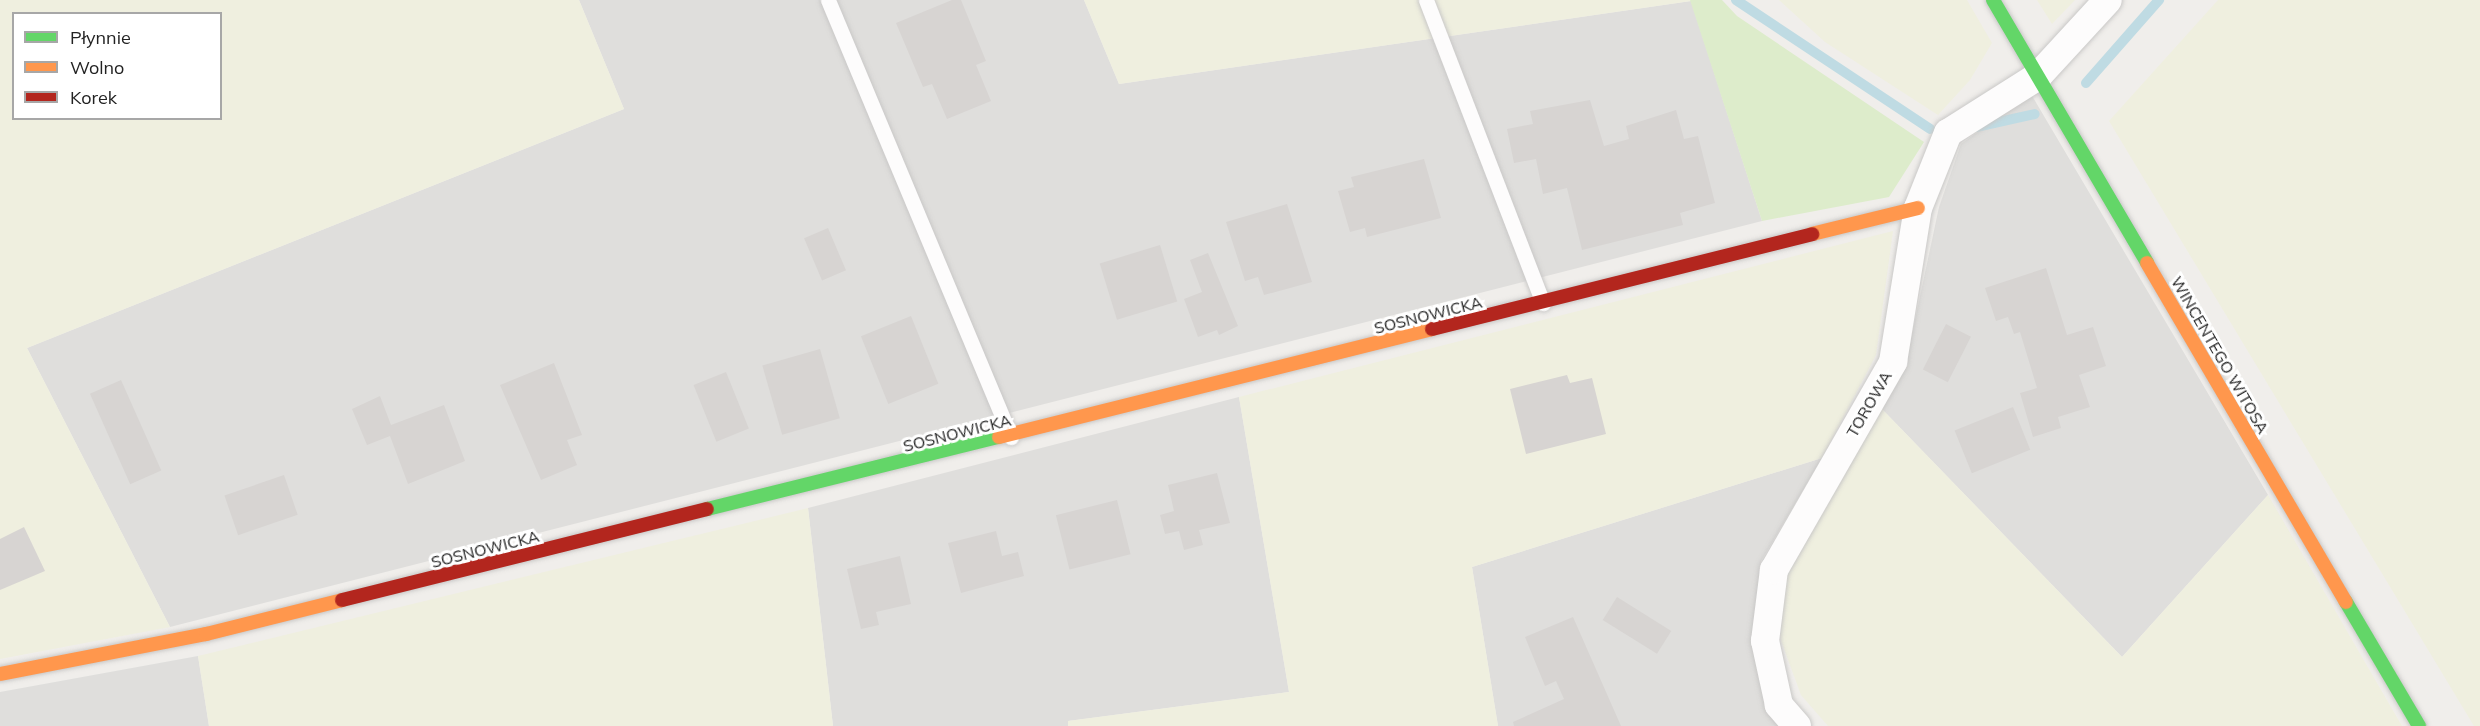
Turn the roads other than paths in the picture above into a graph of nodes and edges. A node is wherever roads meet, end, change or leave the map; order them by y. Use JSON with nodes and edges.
{"nodes":[{"id":1,"x":828,"y":0,"type":"edge"},
{"id":2,"x":1426,"y":0,"type":"edge"},
{"id":3,"x":1993,"y":0,"type":"edge"},
{"id":4,"x":2108,"y":0,"type":"edge"},
{"id":5,"x":2038,"y":76,"type":"junction"},
{"id":6,"x":1918,"y":208,"type":"junction"},
{"id":7,"x":1543,"y":303,"type":"junction"},
{"id":8,"x":1011,"y":437,"type":"junction"},
{"id":9,"x":0,"y":674,"type":"edge"},
{"id":10,"x":1797,"y":726,"type":"edge"},
{"id":11,"x":2419,"y":726,"type":"edge"}],
"edges":[{"from":1,"to":8,"type":"lane"},
{"from":2,"to":7,"type":"lane"},
{"from":3,"to":5,"type":"street","name":"WINCENTEGO WITOSA"},
{"from":4,"to":5,"type":"street","name":"TOROWA"},
{"from":5,"to":6,"type":"street","name":"TOROWA"},
{"from":5,"to":11,"type":"street","name":"WINCENTEGO WITOSA"},
{"from":6,"to":7,"type":"street","name":"SOSNOWICKA"},
{"from":6,"to":10,"type":"street","name":"TOROWA"},
{"from":7,"to":8,"type":"street","name":"SOSNOWICKA"},
{"from":8,"to":9,"type":"street","name":"SOSNOWICKA"}]}
